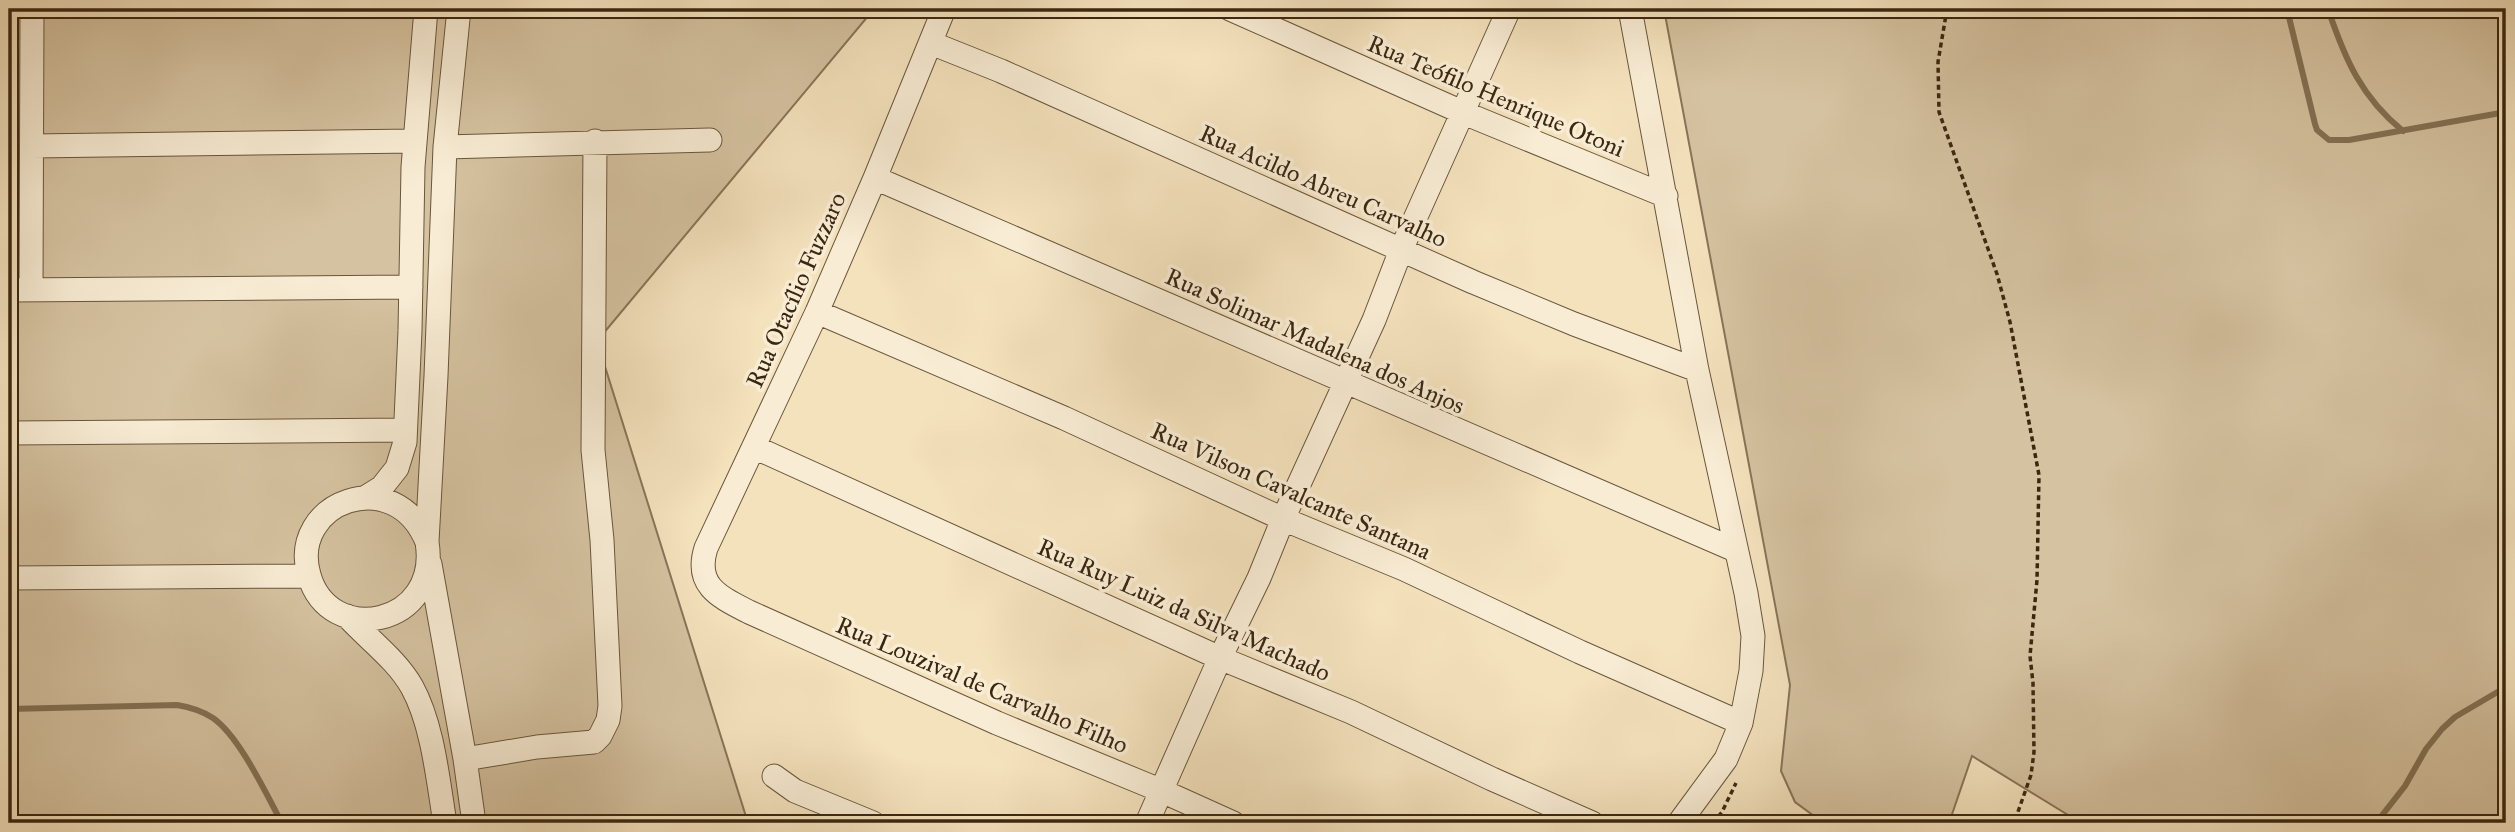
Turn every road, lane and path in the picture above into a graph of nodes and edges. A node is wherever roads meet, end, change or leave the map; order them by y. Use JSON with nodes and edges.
{"nodes":[{"id":1,"x":32,"y":9,"type":"edge"},
{"id":2,"x":426,"y":9,"type":"edge"},
{"id":3,"x":459,"y":9,"type":"edge"},
{"id":4,"x":944,"y":9,"type":"edge"},
{"id":5,"x":1230,"y":9,"type":"edge"},
{"id":6,"x":1510,"y":9,"type":"edge"},
{"id":7,"x":1947,"y":9,"type":"edge"},
{"id":8,"x":1625,"y":11,"type":"edge"},
{"id":9,"x":931,"y":43,"type":"junction"},
{"id":10,"x":1464,"y":113,"type":"junction"},
{"id":11,"x":710,"y":140,"type":"dead end"},
{"id":12,"x":415,"y":141,"type":"junction"},
{"id":13,"x":595,"y":141,"type":"junction"},
{"id":14,"x":32,"y":146,"type":"junction"},
{"id":15,"x":445,"y":146,"type":"junction"},
{"id":16,"x":875,"y":178,"type":"junction"},
{"id":17,"x":1666,"y":196,"type":"junction"},
{"id":18,"x":1401,"y":250,"type":"junction"},
{"id":19,"x":411,"y":287,"type":"junction"},
{"id":20,"x":20,"y":290,"type":"edge"},
{"id":21,"x":817,"y":312,"type":"junction"},
{"id":22,"x":1697,"y":370,"type":"junction"},
{"id":23,"x":1345,"y":383,"type":"junction"},
{"id":24,"x":405,"y":430,"type":"junction"},
{"id":25,"x":9,"y":433,"type":"edge"},
{"id":26,"x":754,"y":447,"type":"junction"},
{"id":27,"x":366,"y":497,"type":"junction"},
{"id":28,"x":1283,"y":519,"type":"junction"},
{"id":29,"x":428,"y":548,"type":"junction"},
{"id":30,"x":1735,"y":551,"type":"junction"},
{"id":31,"x":309,"y":576,"type":"junction"},
{"id":32,"x":9,"y":578,"type":"edge"},
{"id":33,"x":712,"y":591,"type":"joint"},
{"id":34,"x":347,"y":616,"type":"junction"},
{"id":35,"x":1220,"y":658,"type":"junction"},
{"id":36,"x":1741,"y":723,"type":"junction"},
{"id":37,"x":465,"y":759,"type":"junction"},
{"id":38,"x":774,"y":776,"type":"dead end"},
{"id":39,"x":1162,"y":791,"type":"junction"},
{"id":40,"x":444,"y":823,"type":"edge"},
{"id":41,"x":474,"y":823,"type":"edge"},
{"id":42,"x":873,"y":823,"type":"edge"},
{"id":43,"x":1147,"y":823,"type":"edge"},
{"id":44,"x":1233,"y":823,"type":"edge"},
{"id":45,"x":1592,"y":823,"type":"edge"},
{"id":46,"x":1679,"y":823,"type":"edge"},
{"id":47,"x":2014,"y":823,"type":"edge"}],
"edges":[{"from":1,"to":14,"type":"street"},
{"from":2,"to":12,"type":"street"},
{"from":3,"to":15,"type":"street"},
{"from":4,"to":9,"type":"street","name":"Rua Otacílio Fuzzaro"},
{"from":5,"to":10,"type":"street","name":"Rua Teófilo Henrique Otoni"},
{"from":6,"to":10,"type":"street"},
{"from":7,"to":47,"type":"path"},
{"from":8,"to":17,"type":"street"},
{"from":9,"to":16,"type":"street","name":"Rua Otacílio Fuzzaro"},
{"from":9,"to":18,"type":"street","name":"Rua Acildo Abreu Carvalho"},
{"from":10,"to":17,"type":"street","name":"Rua Teófilo Henrique Otoni"},
{"from":10,"to":18,"type":"street"},
{"from":11,"to":13,"type":"street"},
{"from":12,"to":14,"type":"street"},
{"from":12,"to":19,"type":"street"},
{"from":13,"to":15,"type":"street"},
{"from":13,"to":37,"type":"street"},
{"from":14,"to":20,"type":"street"},
{"from":15,"to":29,"type":"street"},
{"from":16,"to":21,"type":"street","name":"Rua Otacílio Fuzzaro"},
{"from":16,"to":23,"type":"street","name":"Rua Solimar Madalena dos Anjos"},
{"from":17,"to":22,"type":"street"},
{"from":18,"to":22,"type":"street","name":"Rua Acildo Abreu Carvalho"},
{"from":18,"to":23,"type":"street"},
{"from":19,"to":20,"type":"street"},
{"from":19,"to":24,"type":"street"},
{"from":21,"to":26,"type":"street","name":"Rua Otacílio Fuzzaro"},
{"from":21,"to":28,"type":"street","name":"Rua Vilson Cavalcante Santana"},
{"from":22,"to":30,"type":"street"},
{"from":23,"to":28,"type":"street"},
{"from":23,"to":30,"type":"street","name":"Rua Solimar Madalena dos Anjos"},
{"from":24,"to":25,"type":"street"},
{"from":24,"to":27,"type":"street"},
{"from":26,"to":33,"type":"street","name":"Rua Otacílio Fuzzaro"},
{"from":26,"to":35,"type":"street","name":"Rua Ruy Luiz da Silva Machado"},
{"from":27,"to":29,"type":"street"},
{"from":27,"to":31,"type":"street"},
{"from":28,"to":35,"type":"street"},
{"from":28,"to":36,"type":"street","name":"Rua Vilson Cavalcante Santana"},
{"from":29,"to":34,"type":"street"},
{"from":29,"to":37,"type":"street"},
{"from":30,"to":36,"type":"street"},
{"from":31,"to":32,"type":"street"},
{"from":31,"to":34,"type":"street"},
{"from":33,"to":39,"type":"street","name":"Rua Louzival de Carvalho Filho"},
{"from":34,"to":40,"type":"street"},
{"from":35,"to":39,"type":"street"},
{"from":35,"to":45,"type":"street","name":"Rua Ruy Luiz da Silva Machado"},
{"from":36,"to":46,"type":"street"},
{"from":37,"to":41,"type":"street"},
{"from":38,"to":42,"type":"street"},
{"from":39,"to":43,"type":"street"},
{"from":39,"to":44,"type":"street","name":"Rua Louzival de Carvalho Filho"}]}
